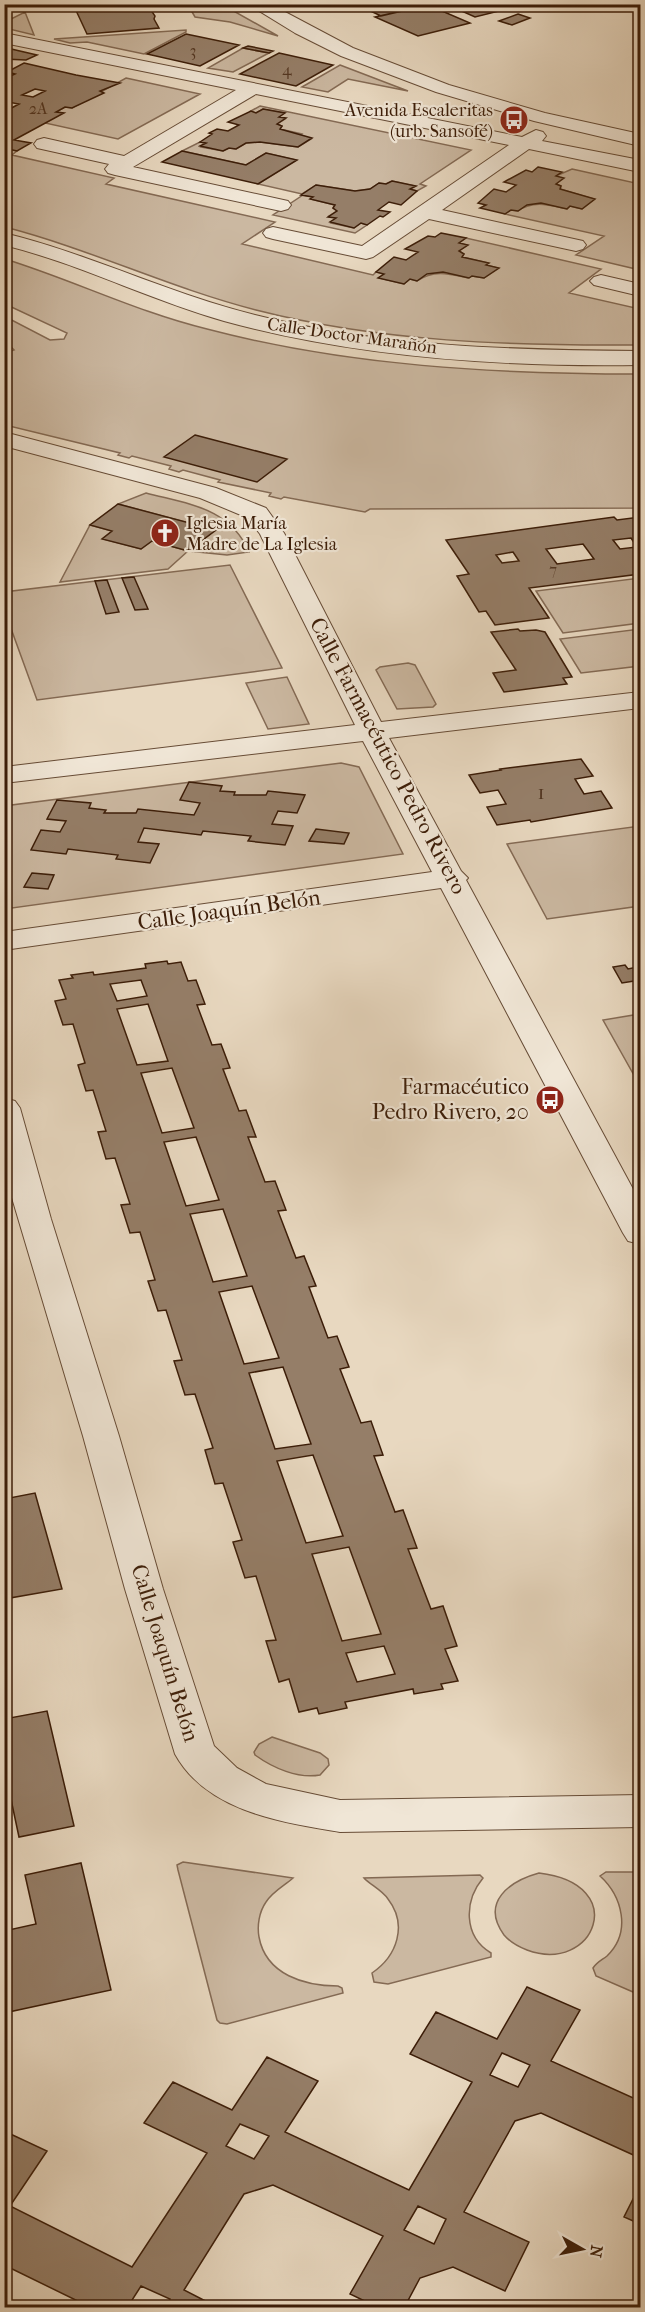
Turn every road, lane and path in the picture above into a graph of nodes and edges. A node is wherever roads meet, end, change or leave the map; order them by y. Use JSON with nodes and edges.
{"nodes":[{"id":1,"x":256,"y":4,"type":"edge"},
{"id":2,"x":293,"y":4,"type":"edge"},
{"id":3,"x":4,"y":38,"type":"edge"},
{"id":4,"x":255,"y":87,"type":"junction"},
{"id":5,"x":561,"y":123,"type":"junction"},
{"id":6,"x":640,"y":126,"type":"edge"},
{"id":7,"x":640,"y":140,"type":"edge"},
{"id":8,"x":525,"y":142,"type":"junction"},
{"id":9,"x":44,"y":144,"type":"dead end"},
{"id":10,"x":127,"y":162,"type":"junction"},
{"id":11,"x":640,"y":166,"type":"edge"},
{"id":12,"x":281,"y":205,"type":"dead end"},
{"id":13,"x":424,"y":212,"type":"junction"},
{"id":14,"x":273,"y":233,"type":"dead end"},
{"id":15,"x":4,"y":239,"type":"edge"},
{"id":16,"x":576,"y":245,"type":"dead end"},
{"id":17,"x":601,"y":281,"type":"dead end"},
{"id":18,"x":640,"y":290,"type":"edge"},
{"id":19,"x":640,"y":358,"type":"edge"},
{"id":20,"x":6,"y":441,"type":"edge"},
{"id":21,"x":640,"y":700,"type":"edge"},
{"id":22,"x":373,"y":732,"type":"junction"},
{"id":23,"x":4,"y":775,"type":"edge"},
{"id":24,"x":453,"y":878,"type":"junction"},
{"id":25,"x":4,"y":941,"type":"edge"},
{"id":26,"x":4,"y":1108,"type":"edge"},
{"id":27,"x":640,"y":1233,"type":"edge"},
{"id":28,"x":640,"y":1811,"type":"edge"}],
"edges":[{"from":1,"to":5,"type":"street"},
{"from":2,"to":6,"type":"street"},
{"from":3,"to":4,"type":"street"},
{"from":4,"to":8,"type":"street"},
{"from":4,"to":10,"type":"street"},
{"from":5,"to":7,"type":"street"},
{"from":5,"to":8,"type":"street"},
{"from":8,"to":11,"type":"street"},
{"from":8,"to":13,"type":"street"},
{"from":9,"to":10,"type":"street"},
{"from":10,"to":12,"type":"street"},
{"from":13,"to":14,"type":"street"},
{"from":13,"to":16,"type":"street"},
{"from":15,"to":19,"type":"street","name":"Calle Doctor Marañón"},
{"from":17,"to":18,"type":"street"},
{"from":20,"to":22,"type":"street","name":"Calle Farmacéutico Pedro Rivero"},
{"from":21,"to":22,"type":"street"},
{"from":22,"to":23,"type":"street"},
{"from":22,"to":24,"type":"street","name":"Calle Farmacéutico Pedro Rivero"},
{"from":24,"to":25,"type":"street","name":"Calle Joaquín Belón"},
{"from":24,"to":27,"type":"street","name":"Calle Farmacéutico Pedro Rivero"},
{"from":26,"to":28,"type":"street","name":"Calle Joaquín Belón"}]}
